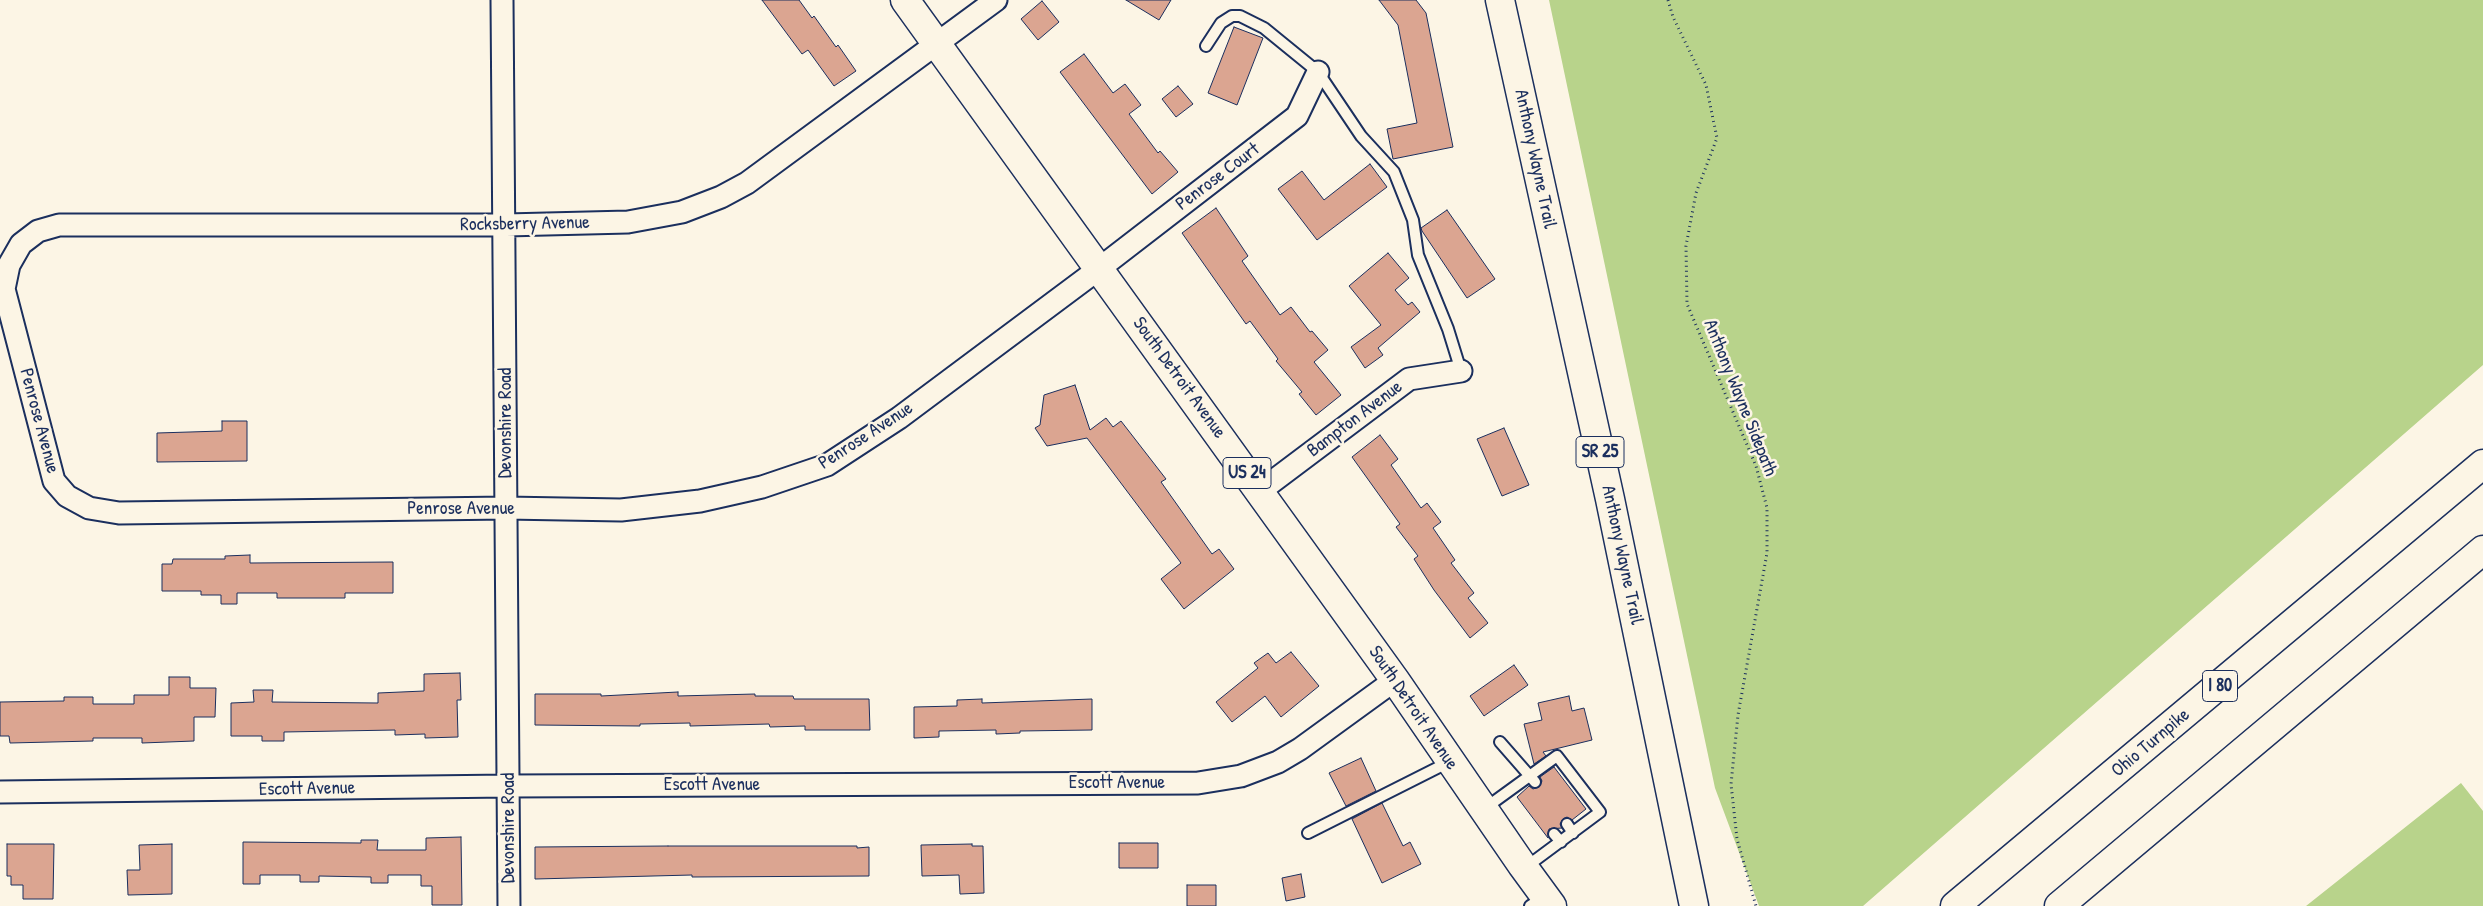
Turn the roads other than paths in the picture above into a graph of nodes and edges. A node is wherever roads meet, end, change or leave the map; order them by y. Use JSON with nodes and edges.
{"nodes":[{"id":1,"x":502,"y":0,"type":"edge"},
{"id":2,"x":905,"y":0,"type":"edge"},
{"id":3,"x":996,"y":0,"type":"edge"},
{"id":4,"x":1500,"y":0,"type":"edge"},
{"id":5,"x":938,"y":43,"type":"junction"},
{"id":6,"x":1206,"y":46,"type":"dead end"},
{"id":7,"x":1318,"y":72,"type":"junction"},
{"id":8,"x":59,"y":225,"type":"joint"},
{"id":9,"x":506,"y":225,"type":"junction"},
{"id":10,"x":1100,"y":268,"type":"junction"},
{"id":11,"x":1461,"y":371,"type":"joint"},
{"id":12,"x":2483,"y":464,"type":"edge"},
{"id":13,"x":1260,"y":491,"type":"junction"},
{"id":14,"x":506,"y":508,"type":"junction"},
{"id":15,"x":2483,"y":550,"type":"edge"},
{"id":16,"x":1395,"y":680,"type":"junction"},
{"id":17,"x":1500,"y":742,"type":"dead end"},
{"id":18,"x":1450,"y":761,"type":"junction"},
{"id":19,"x":1532,"y":779,"type":"junction"},
{"id":20,"x":508,"y":786,"type":"junction"},
{"id":21,"x":0,"y":792,"type":"edge"},
{"id":22,"x":1484,"y":810,"type":"junction"},
{"id":23,"x":1308,"y":833,"type":"dead end"},
{"id":24,"x":1524,"y":868,"type":"junction"},
{"id":25,"x":1685,"y":870,"type":"junction"},
{"id":26,"x":1542,"y":903,"type":"edge"},
{"id":27,"x":509,"y":906,"type":"edge"},
{"id":28,"x":1678,"y":906,"type":"edge"},
{"id":29,"x":1694,"y":906,"type":"edge"},
{"id":30,"x":1955,"y":906,"type":"edge"},
{"id":31,"x":2059,"y":906,"type":"edge"}],
"edges":[{"from":1,"to":9,"type":"street","name":"Devonshire Road"},
{"from":2,"to":5,"type":"main road","name":"South Detroit Avenue","number":"US 24"},
{"from":3,"to":5,"type":"street","name":"Rocksberry Avenue"},
{"from":4,"to":25,"type":"main road","name":"Anthony Wayne Trail","number":"SR 25"},
{"from":5,"to":9,"type":"street","name":"Rocksberry Avenue"},
{"from":5,"to":10,"type":"main road","name":"South Detroit Avenue","number":"US 24"},
{"from":6,"to":7,"type":"lane"},
{"from":7,"to":10,"type":"street","name":"Penrose Court"},
{"from":7,"to":11,"type":"lane"},
{"from":8,"to":9,"type":"street","name":"Rocksberry Avenue"},
{"from":8,"to":14,"type":"street","name":"Penrose Avenue"},
{"from":9,"to":14,"type":"street","name":"Devonshire Road"},
{"from":10,"to":13,"type":"main road","name":"South Detroit Avenue","number":"US 24"},
{"from":10,"to":14,"type":"street","name":"Penrose Avenue"},
{"from":11,"to":13,"type":"street","name":"Bampton Avenue"},
{"from":12,"to":30,"type":"main road","name":"Ohio Turnpike","number":"I 80"},
{"from":13,"to":16,"type":"main road","name":"South Detroit Avenue","number":"US 24"},
{"from":14,"to":20,"type":"street","name":"Devonshire Road"},
{"from":15,"to":31,"type":"main road"},
{"from":16,"to":18,"type":"main road","name":"South Detroit Avenue","number":"US 24"},
{"from":16,"to":20,"type":"street","name":"Escott Avenue"},
{"from":17,"to":19,"type":"lane"},
{"from":18,"to":22,"type":"main road","name":"South Detroit Avenue","number":"US 24"},
{"from":18,"to":23,"type":"lane"},
{"from":19,"to":22,"type":"lane"},
{"from":19,"to":24,"type":"lane"},
{"from":20,"to":21,"type":"street","name":"Escott Avenue"},
{"from":20,"to":27,"type":"street","name":"Devonshire Road"},
{"from":22,"to":24,"type":"main road","name":"South Detroit Avenue","number":"US 24"},
{"from":24,"to":26,"type":"main road","name":"South Detroit Avenue","number":"US 24"},
{"from":25,"to":28,"type":"main road"},
{"from":25,"to":29,"type":"main road","name":"Anthony Wayne Trail","number":"SR 25"}]}
